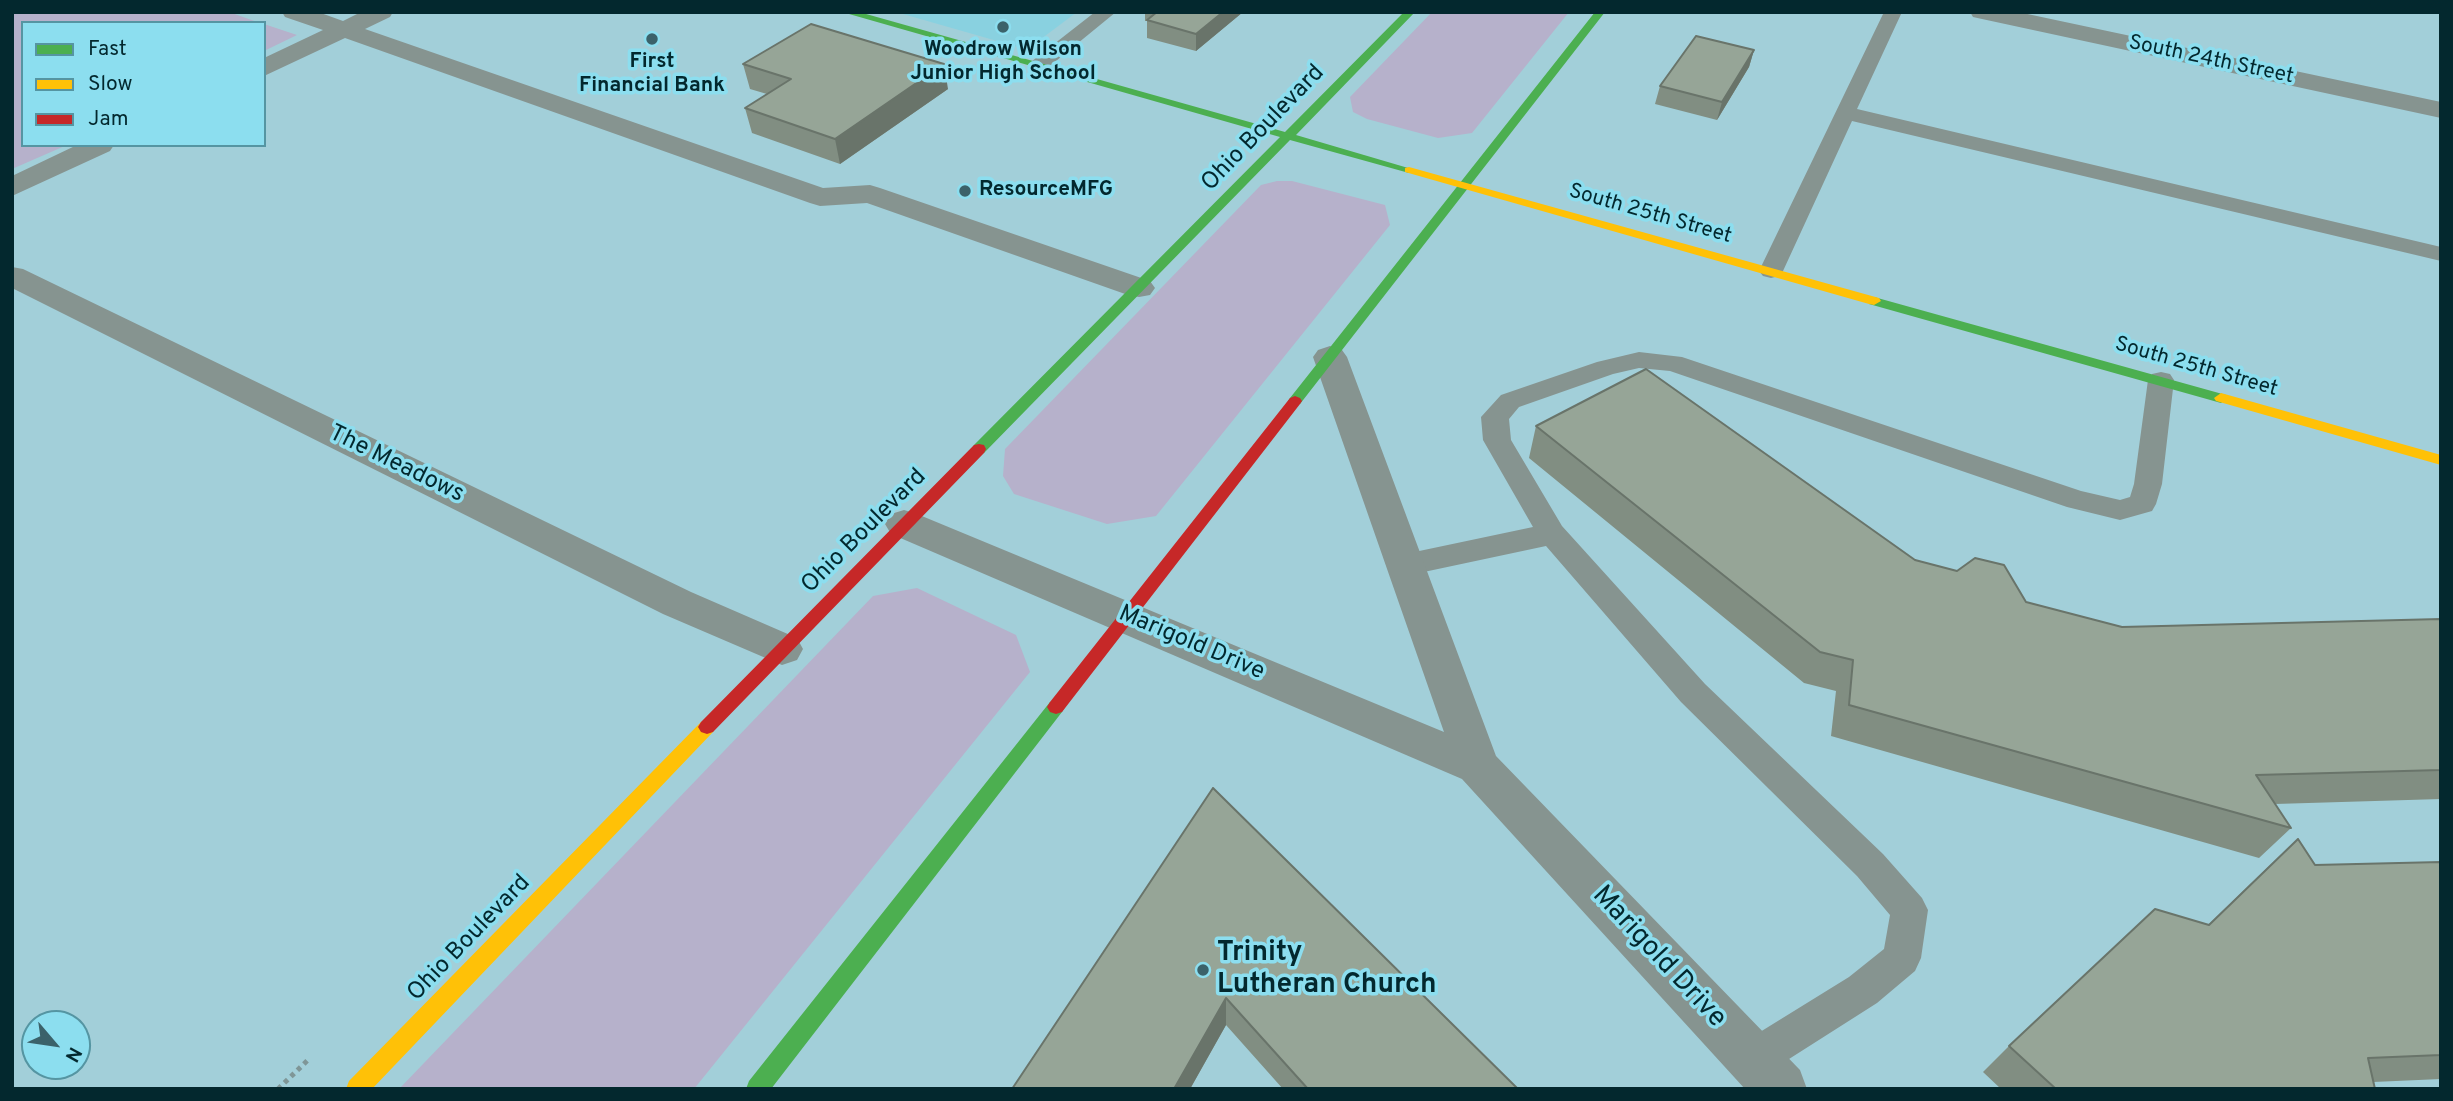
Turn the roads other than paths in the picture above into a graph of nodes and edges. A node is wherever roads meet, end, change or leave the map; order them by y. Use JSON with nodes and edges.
{"nodes":[{"id":1,"x":294,"y":12,"type":"edge"},
{"id":2,"x":381,"y":12,"type":"edge"},
{"id":3,"x":847,"y":12,"type":"edge"},
{"id":4,"x":1107,"y":12,"type":"edge"},
{"id":5,"x":1410,"y":12,"type":"edge"},
{"id":6,"x":1600,"y":12,"type":"edge"},
{"id":7,"x":1893,"y":12,"type":"edge"},
{"id":8,"x":1982,"y":12,"type":"edge"},
{"id":9,"x":346,"y":29,"type":"junction"},
{"id":10,"x":1038,"y":66,"type":"junction"},
{"id":11,"x":266,"y":67,"type":"edge"},
{"id":12,"x":2441,"y":110,"type":"edge"},
{"id":13,"x":1846,"y":113,"type":"junction"},
{"id":14,"x":1289,"y":137,"type":"junction"},
{"id":15,"x":96,"y":147,"type":"edge"},
{"id":16,"x":1465,"y":185,"type":"junction"},
{"id":17,"x":12,"y":187,"type":"edge"},
{"id":18,"x":2441,"y":254,"type":"edge"},
{"id":19,"x":1771,"y":271,"type":"junction"},
{"id":20,"x":12,"y":276,"type":"edge"},
{"id":21,"x":1139,"y":288,"type":"junction"},
{"id":22,"x":1330,"y":358,"type":"junction"},
{"id":23,"x":2161,"y":380,"type":"junction"},
{"id":24,"x":2441,"y":460,"type":"edge"},
{"id":25,"x":904,"y":524,"type":"junction"},
{"id":26,"x":1552,"y":534,"type":"junction"},
{"id":27,"x":1405,"y":565,"type":"junction"},
{"id":28,"x":1126,"y":617,"type":"junction"},
{"id":29,"x":782,"y":649,"type":"junction"},
{"id":30,"x":1478,"y":766,"type":"junction"},
{"id":31,"x":1767,"y":1074,"type":"edge"},
{"id":32,"x":357,"y":1089,"type":"edge"},
{"id":33,"x":757,"y":1089,"type":"edge"}],
"edges":[{"from":1,"to":9,"type":"street"},
{"from":2,"to":9,"type":"street"},
{"from":3,"to":10,"type":"street","name":"South 25th Street"},
{"from":4,"to":10,"type":"lane"},
{"from":5,"to":14,"type":"street","name":"Ohio Boulevard"},
{"from":6,"to":16,"type":"street"},
{"from":7,"to":13,"type":"lane"},
{"from":8,"to":12,"type":"street","name":"South 24th Street"},
{"from":9,"to":11,"type":"street"},
{"from":9,"to":21,"type":"street"},
{"from":10,"to":14,"type":"street","name":"South 25th Street"},
{"from":13,"to":18,"type":"lane"},
{"from":13,"to":19,"type":"lane"},
{"from":14,"to":16,"type":"street","name":"South 25th Street"},
{"from":14,"to":21,"type":"street","name":"Ohio Boulevard"},
{"from":15,"to":17,"type":"street"},
{"from":16,"to":19,"type":"street","name":"South 25th Street"},
{"from":16,"to":22,"type":"street"},
{"from":19,"to":23,"type":"street","name":"South 25th Street"},
{"from":20,"to":29,"type":"street","name":"The Meadows"},
{"from":21,"to":25,"type":"street","name":"Ohio Boulevard"},
{"from":22,"to":27,"type":"street","name":"Marigold Drive"},
{"from":22,"to":28,"type":"street"},
{"from":23,"to":24,"type":"street","name":"South 25th Street"},
{"from":23,"to":26,"type":"lane"},
{"from":25,"to":28,"type":"street","name":"Marigold Drive"},
{"from":25,"to":29,"type":"street","name":"Ohio Boulevard"},
{"from":26,"to":27,"type":"lane"},
{"from":26,"to":31,"type":"lane"},
{"from":27,"to":30,"type":"street","name":"Marigold Drive"},
{"from":28,"to":30,"type":"street","name":"Marigold Drive"},
{"from":28,"to":33,"type":"street"},
{"from":29,"to":32,"type":"street","name":"Ohio Boulevard"},
{"from":30,"to":31,"type":"street","name":"Marigold Drive"}]}
